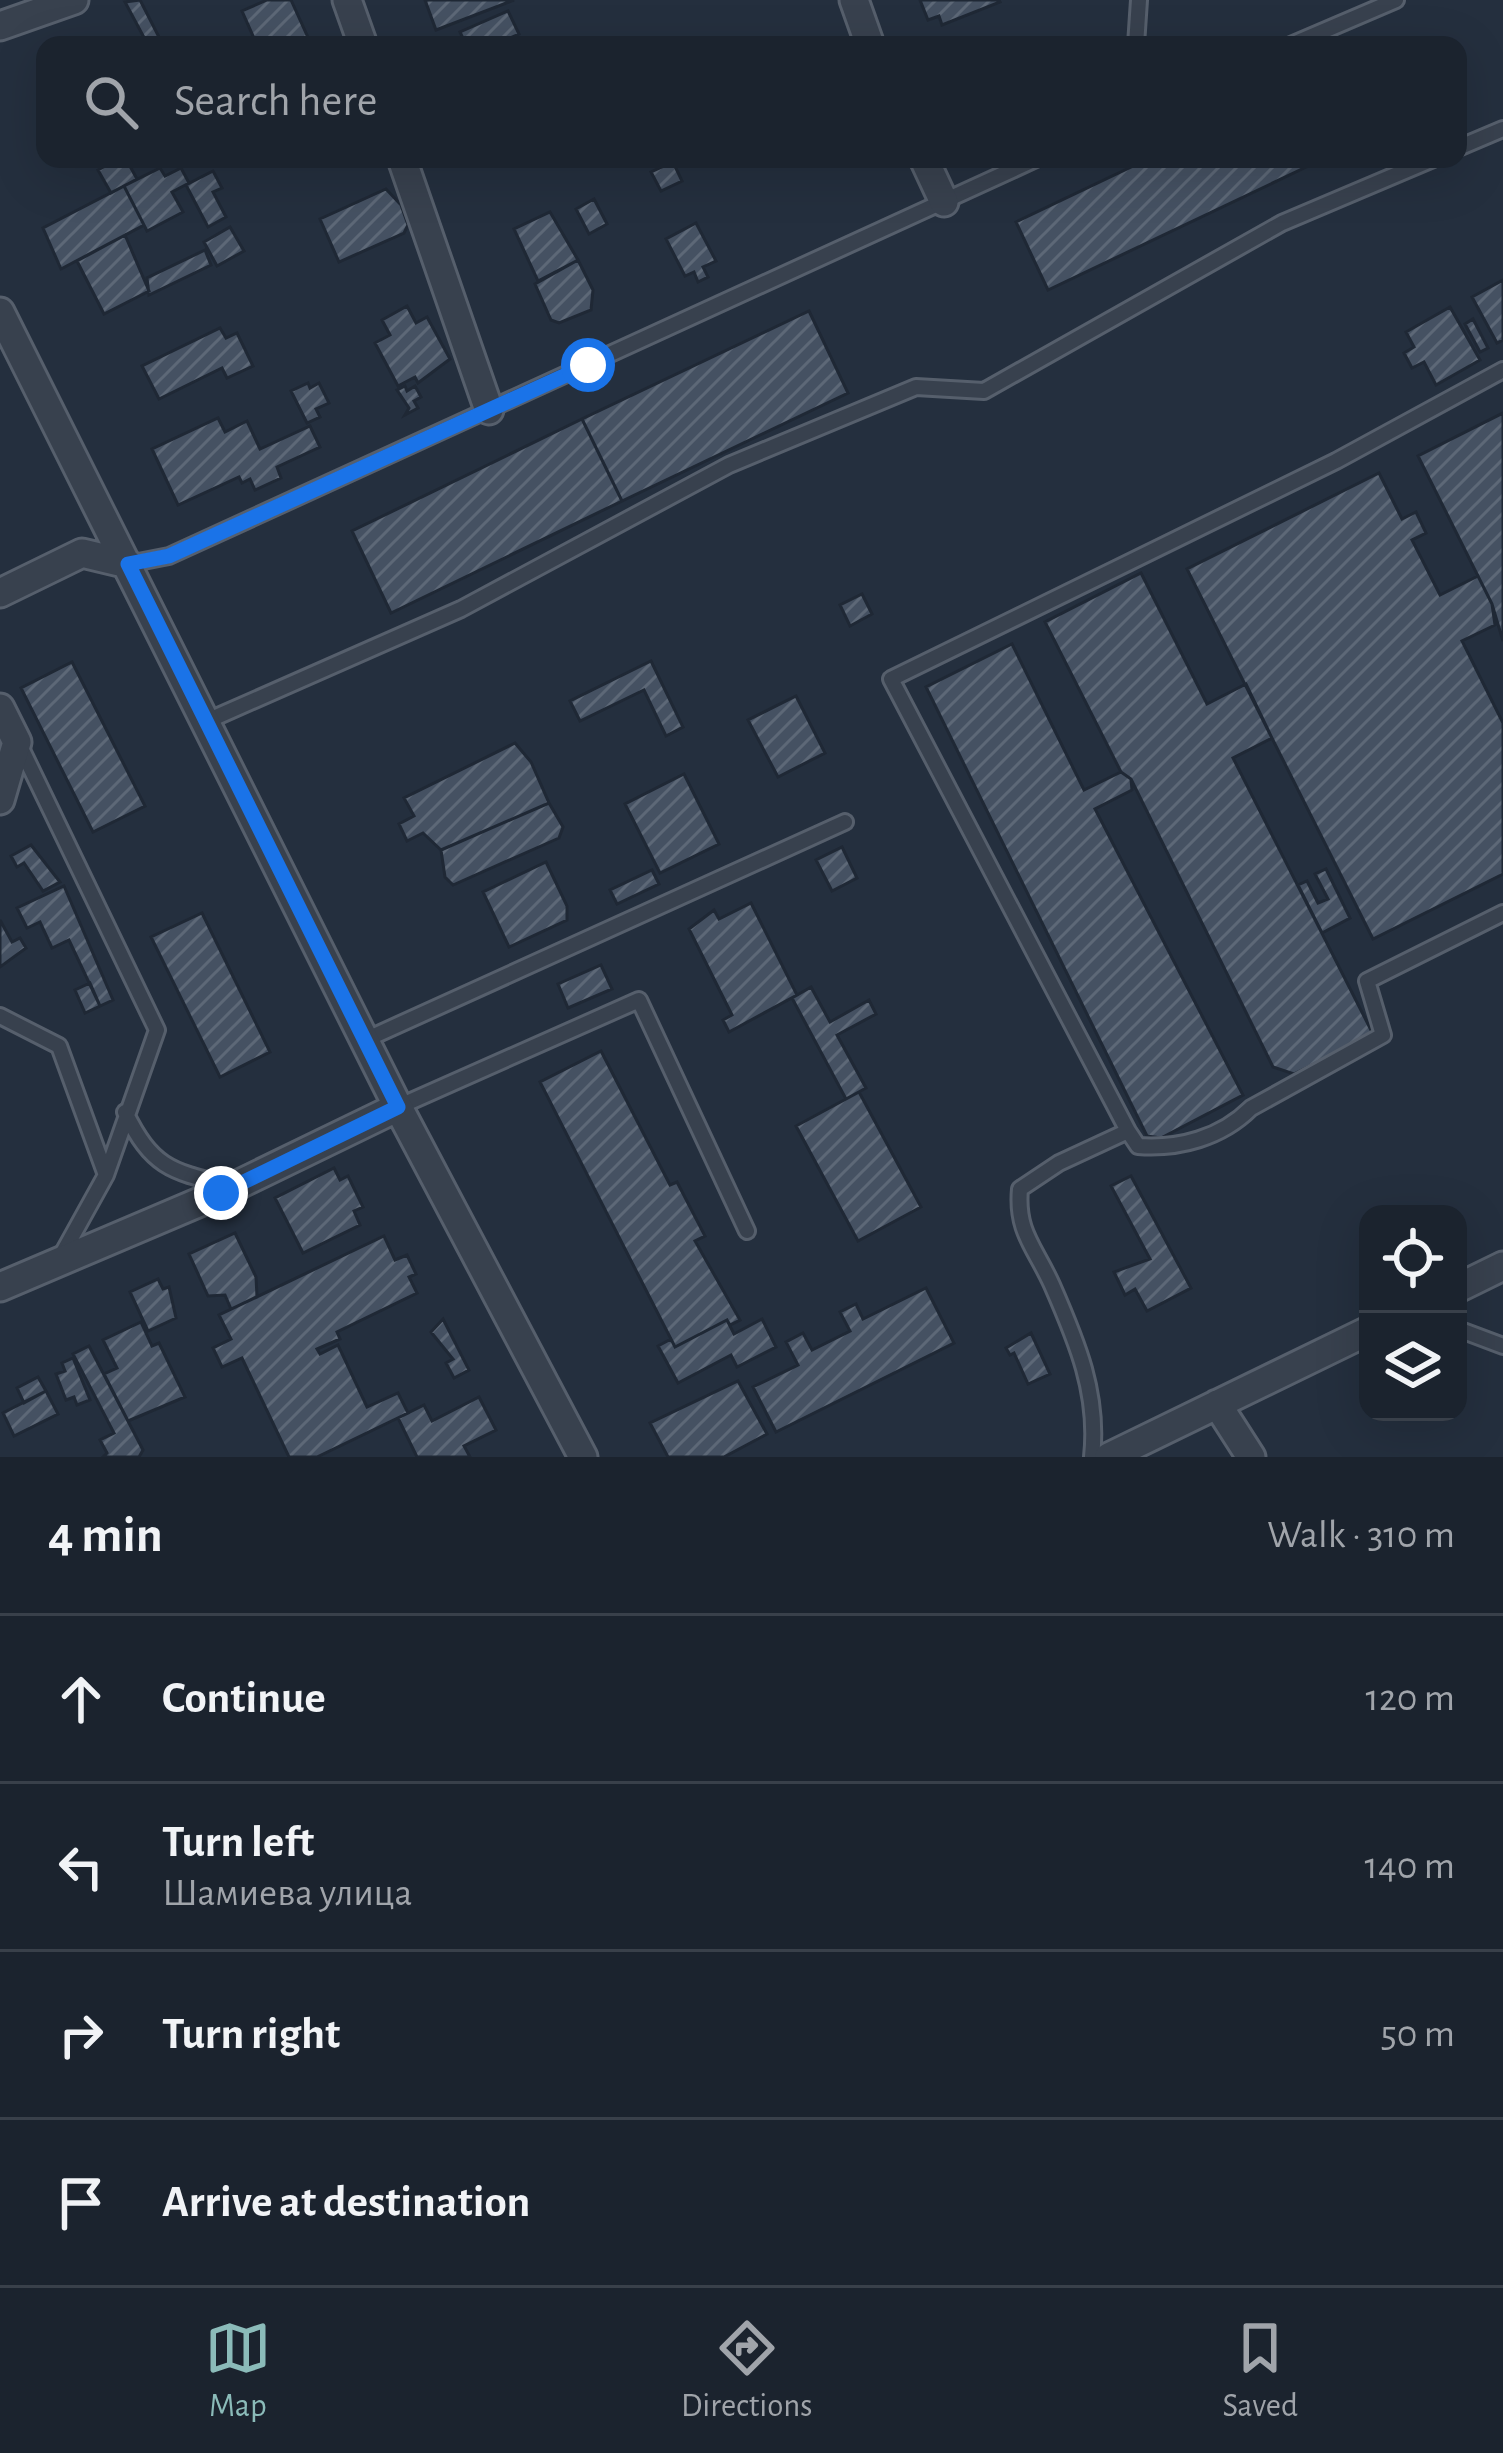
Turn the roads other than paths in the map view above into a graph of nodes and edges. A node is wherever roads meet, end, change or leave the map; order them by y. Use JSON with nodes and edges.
{"nodes":[{"id":1,"x":74,"y":0,"type":"edge"},
{"id":2,"x":347,"y":0,"type":"edge"},
{"id":3,"x":854,"y":0,"type":"edge"},
{"id":4,"x":1139,"y":0,"type":"edge"},
{"id":5,"x":1396,"y":0,"type":"edge"},
{"id":6,"x":0,"y":26,"type":"edge"},
{"id":7,"x":360,"y":36,"type":"edge"},
{"id":8,"x":867,"y":36,"type":"edge"},
{"id":9,"x":1137,"y":36,"type":"edge"},
{"id":10,"x":1313,"y":36,"type":"edge"},
{"id":11,"x":1503,"y":129,"type":"edge"},
{"id":12,"x":1467,"y":144,"type":"edge"},
{"id":13,"x":405,"y":168,"type":"edge"},
{"id":14,"x":927,"y":168,"type":"edge"},
{"id":15,"x":1017,"y":168,"type":"edge"},
{"id":16,"x":1412,"y":168,"type":"edge"},
{"id":17,"x":944,"y":202,"type":"junction"},
{"id":18,"x":0,"y":312,"type":"edge"},
{"id":19,"x":1503,"y":370,"type":"edge"},
{"id":20,"x":489,"y":410,"type":"junction"},
{"id":21,"x":128,"y":564,"type":"junction"},
{"id":22,"x":0,"y":593,"type":"edge"},
{"id":23,"x":0,"y":708,"type":"edge"},
{"id":24,"x":206,"y":721,"type":"junction"},
{"id":25,"x":17,"y":742,"type":"junction"},
{"id":26,"x":0,"y":800,"type":"edge"},
{"id":27,"x":845,"y":822,"type":"dead end"},
{"id":28,"x":1503,"y":913,"type":"edge"},
{"id":29,"x":0,"y":1016,"type":"edge"},
{"id":30,"x":364,"y":1040,"type":"junction"},
{"id":31,"x":398,"y":1107,"type":"junction"},
{"id":32,"x":125,"y":1112,"type":"junction"},
{"id":33,"x":1128,"y":1131,"type":"junction"},
{"id":34,"x":106,"y":1175,"type":"junction"},
{"id":35,"x":233,"y":1187,"type":"junction"},
{"id":36,"x":747,"y":1231,"type":"dead end"},
{"id":37,"x":57,"y":1263,"type":"junction"},
{"id":38,"x":1503,"y":1266,"type":"edge"},
{"id":39,"x":1467,"y":1284,"type":"edge"},
{"id":40,"x":0,"y":1287,"type":"edge"},
{"id":41,"x":1467,"y":1332,"type":"edge"},
{"id":42,"x":1359,"y":1335,"type":"edge"},
{"id":43,"x":1503,"y":1346,"type":"edge"},
{"id":44,"x":1217,"y":1404,"type":"junction"},
{"id":45,"x":583,"y":1457,"type":"edge"},
{"id":46,"x":1092,"y":1457,"type":"edge"},
{"id":47,"x":1109,"y":1457,"type":"edge"},
{"id":48,"x":1251,"y":1457,"type":"edge"}],
"edges":[{"from":1,"to":6,"type":"street"},
{"from":2,"to":7,"type":"street"},
{"from":3,"to":8,"type":"street"},
{"from":4,"to":9,"type":"lane"},
{"from":5,"to":10,"type":"lane"},
{"from":11,"to":12,"type":"lane"},
{"from":13,"to":20,"type":"street"},
{"from":14,"to":17,"type":"street"},
{"from":15,"to":17,"type":"lane"},
{"from":16,"to":24,"type":"lane"},
{"from":17,"to":20,"type":"lane"},
{"from":18,"to":21,"type":"street"},
{"from":19,"to":33,"type":"lane"},
{"from":20,"to":21,"type":"lane"},
{"from":21,"to":22,"type":"street"},
{"from":21,"to":24,"type":"street"},
{"from":23,"to":25,"type":"street"},
{"from":24,"to":30,"type":"street"},
{"from":25,"to":26,"type":"street"},
{"from":25,"to":32,"type":"lane"},
{"from":27,"to":30,"type":"lane"},
{"from":28,"to":33,"type":"lane"},
{"from":29,"to":34,"type":"lane"},
{"from":30,"to":31,"type":"street"},
{"from":31,"to":35,"type":"street"},
{"from":31,"to":36,"type":"lane"},
{"from":31,"to":45,"type":"street"},
{"from":32,"to":34,"type":"lane"},
{"from":32,"to":35,"type":"lane"},
{"from":33,"to":46,"type":"lane"},
{"from":34,"to":37,"type":"lane"},
{"from":35,"to":37,"type":"street"},
{"from":37,"to":40,"type":"street"},
{"from":38,"to":39,"type":"street"},
{"from":41,"to":43,"type":"lane"},
{"from":42,"to":44,"type":"street"},
{"from":44,"to":47,"type":"street"},
{"from":44,"to":48,"type":"street"}]}
